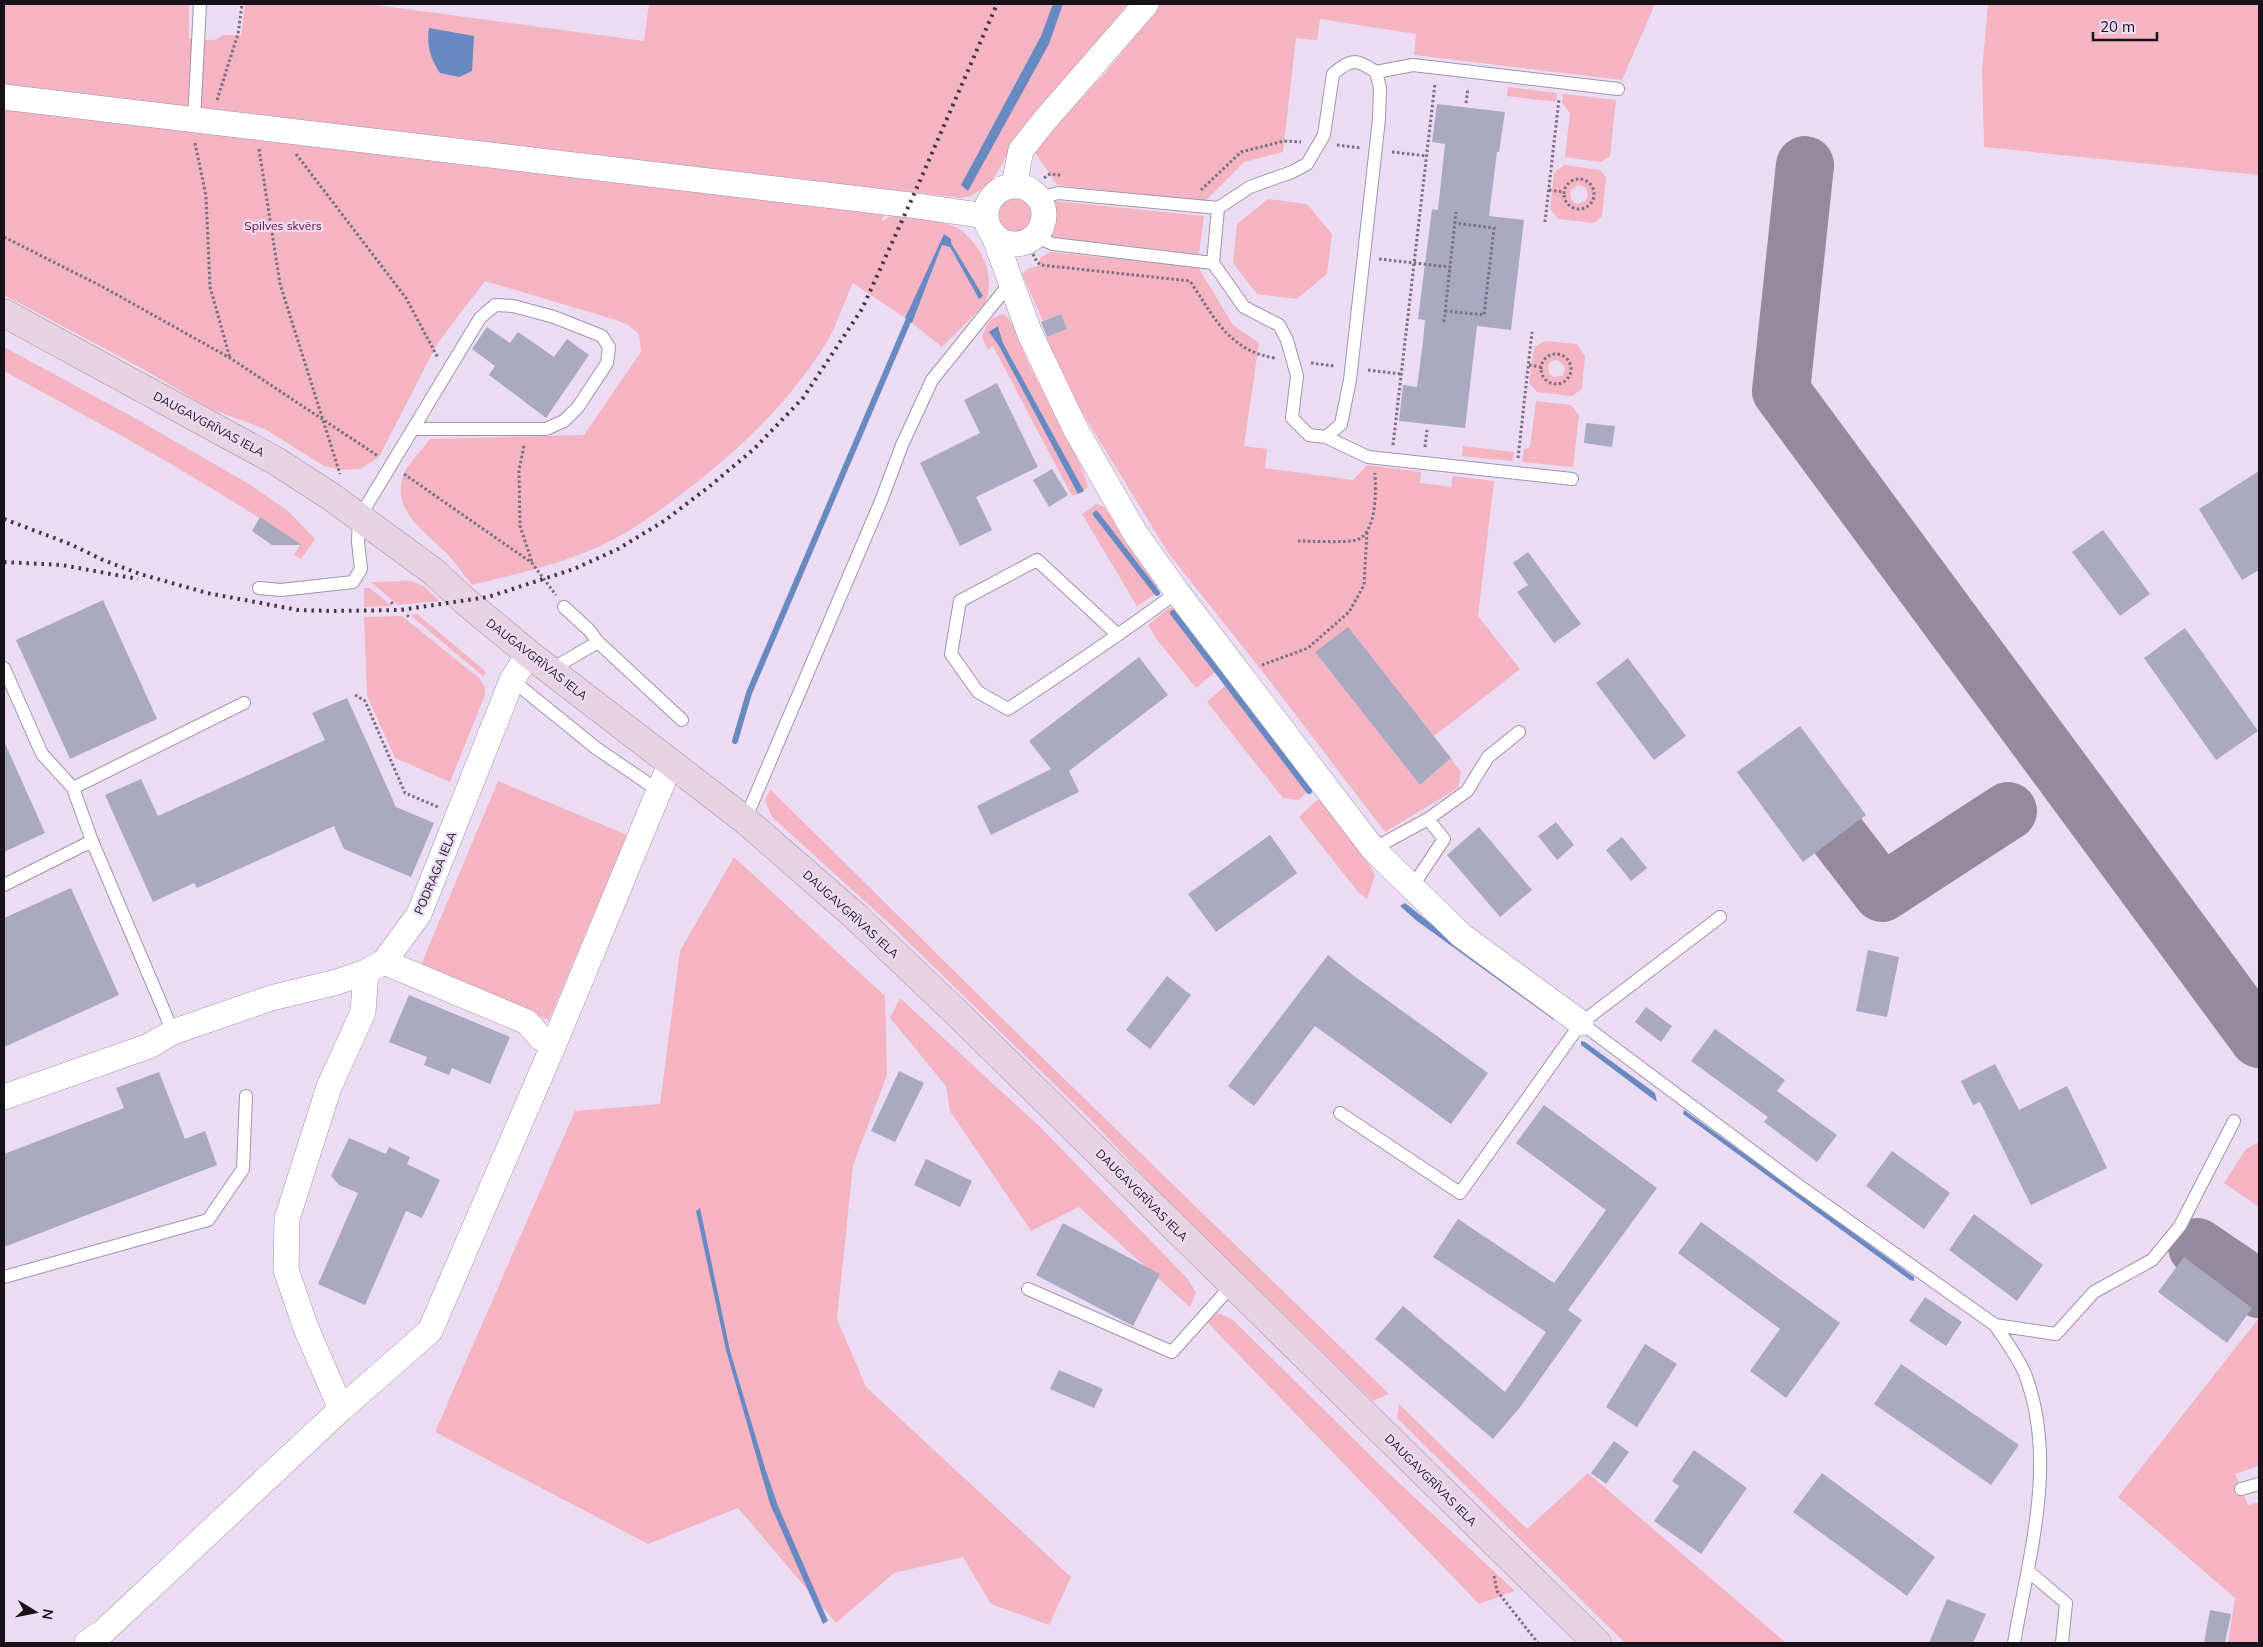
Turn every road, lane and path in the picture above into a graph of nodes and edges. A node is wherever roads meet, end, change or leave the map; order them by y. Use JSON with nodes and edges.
{"nodes":[{"id":1,"x":200,"y":4,"type":"edge"},
{"id":2,"x":242,"y":4,"type":"edge"},
{"id":3,"x":1146,"y":4,"type":"edge"},
{"id":4,"x":1437,"y":68,"type":"junction"},
{"id":5,"x":1376,"y":72,"type":"junction"},
{"id":6,"x":1561,"y":83,"type":"junction"},
{"id":7,"x":1618,"y":90,"type":"dead end"},
{"id":8,"x":4,"y":98,"type":"edge"},
{"id":9,"x":252,"y":126,"type":"junction"},
{"id":10,"x":201,"y":128,"type":"junction"},
{"id":11,"x":278,"y":130,"type":"junction"},
{"id":12,"x":1320,"y":143,"type":"junction"},
{"id":13,"x":1376,"y":150,"type":"junction"},
{"id":14,"x":1427,"y":156,"type":"junction"},
{"id":15,"x":1069,"y":176,"type":"dead end"},
{"id":16,"x":1192,"y":189,"type":"dead end"},
{"id":17,"x":1548,"y":190,"type":"junction"},
{"id":18,"x":1028,"y":191,"type":"junction"},
{"id":19,"x":1564,"y":192,"type":"junction"},
{"id":20,"x":1218,"y":208,"type":"junction"},
{"id":21,"x":1456,"y":212,"type":"dead end"},
{"id":22,"x":1545,"y":222,"type":"dead end"},
{"id":23,"x":1455,"y":223,"type":"junction"},
{"id":24,"x":990,"y":226,"type":"junction"},
{"id":25,"x":4,"y":236,"type":"edge"},
{"id":26,"x":1032,"y":239,"type":"junction"},
{"id":27,"x":1364,"y":257,"type":"junction"},
{"id":28,"x":1213,"y":263,"type":"junction"},
{"id":29,"x":1415,"y":263,"type":"junction"},
{"id":30,"x":1450,"y":267,"type":"junction"},
{"id":31,"x":1011,"y":282,"type":"junction"},
{"id":32,"x":1445,"y":311,"type":"junction"},
{"id":33,"x":4,"y":313,"type":"edge"},
{"id":34,"x":1444,"y":322,"type":"dead end"},
{"id":35,"x":1532,"y":332,"type":"dead end"},
{"id":36,"x":230,"y":358,"type":"junction"},
{"id":37,"x":1294,"y":361,"type":"junction"},
{"id":38,"x":1529,"y":365,"type":"junction"},
{"id":39,"x":1541,"y":366,"type":"junction"},
{"id":40,"x":1351,"y":368,"type":"junction"},
{"id":41,"x":447,"y":373,"type":"junction"},
{"id":42,"x":1402,"y":374,"type":"junction"},
{"id":43,"x":325,"y":421,"type":"junction"},
{"id":44,"x":414,"y":429,"type":"junction"},
{"id":45,"x":527,"y":429,"type":"junction"},
{"id":46,"x":1326,"y":438,"type":"junction"},
{"id":47,"x":1374,"y":458,"type":"junction"},
{"id":48,"x":1391,"y":460,"type":"junction"},
{"id":49,"x":391,"y":465,"type":"junction"},
{"id":50,"x":1516,"y":473,"type":"junction"},
{"id":51,"x":342,"y":479,"type":"dead end"},
{"id":52,"x":1572,"y":479,"type":"dead end"},
{"id":53,"x":360,"y":518,"type":"junction"},
{"id":54,"x":1367,"y":532,"type":"junction"},
{"id":55,"x":1298,"y":541,"type":"dead end"},
{"id":56,"x":532,"y":563,"type":"junction"},
{"id":57,"x":259,"y":588,"type":"dead end"},
{"id":58,"x":1178,"y":592,"type":"junction"},
{"id":59,"x":564,"y":607,"type":"joint"},
{"id":60,"x":1118,"y":635,"type":"junction"},
{"id":61,"x":598,"y":642,"type":"junction"},
{"id":62,"x":529,"y":654,"type":"junction"},
{"id":63,"x":4,"y":668,"type":"edge"},
{"id":64,"x":550,"y":670,"type":"junction"},
{"id":65,"x":1239,"y":672,"type":"junction"},
{"id":66,"x":512,"y":680,"type":"junction"},
{"id":67,"x":355,"y":695,"type":"dead end"},
{"id":68,"x":244,"y":703,"type":"dead end"},
{"id":69,"x":682,"y":720,"type":"dead end"},
{"id":70,"x":1519,"y":732,"type":"dead end"},
{"id":71,"x":671,"y":762,"type":"junction"},
{"id":72,"x":73,"y":788,"type":"junction"},
{"id":73,"x":659,"y":791,"type":"junction"},
{"id":74,"x":459,"y":816,"type":"junction"},
{"id":75,"x":1428,"y":819,"type":"junction"},
{"id":76,"x":745,"y":820,"type":"junction"},
{"id":77,"x":92,"y":841,"type":"junction"},
{"id":78,"x":1373,"y":849,"type":"junction"},
{"id":79,"x":4,"y":885,"type":"edge"},
{"id":80,"x":1412,"y":887,"type":"junction"},
{"id":81,"x":1720,"y":916,"type":"dead end"},
{"id":82,"x":375,"y":967,"type":"junction"},
{"id":83,"x":1581,"y":1023,"type":"junction"},
{"id":84,"x":173,"y":1032,"type":"junction"},
{"id":85,"x":554,"y":1044,"type":"junction"},
{"id":86,"x":246,"y":1096,"type":"dead end"},
{"id":87,"x":4,"y":1097,"type":"edge"},
{"id":88,"x":1340,"y":1113,"type":"dead end"},
{"id":89,"x":2234,"y":1121,"type":"dead end"},
{"id":90,"x":4,"y":1277,"type":"edge"},
{"id":91,"x":1233,"y":1284,"type":"junction"},
{"id":92,"x":1028,"y":1289,"type":"dead end"},
{"id":93,"x":1995,"y":1325,"type":"junction"},
{"id":94,"x":341,"y":1409,"type":"junction"},
{"id":95,"x":2259,"y":1484,"type":"edge"},
{"id":96,"x":2242,"y":1490,"type":"dead end"},
{"id":97,"x":2028,"y":1571,"type":"junction"},
{"id":98,"x":1493,"y":1574,"type":"dead end"},
{"id":99,"x":87,"y":1643,"type":"edge"},
{"id":100,"x":1538,"y":1643,"type":"edge"},
{"id":101,"x":1597,"y":1643,"type":"edge"},
{"id":102,"x":2014,"y":1643,"type":"edge"},
{"id":103,"x":2062,"y":1643,"type":"edge"}],
"edges":[{"from":1,"to":10,"type":"lane"},
{"from":2,"to":10,"type":"path"},
{"from":3,"to":18,"type":"street"},
{"from":4,"to":5,"type":"lane"},
{"from":4,"to":6,"type":"lane"},
{"from":4,"to":14,"type":"path"},
{"from":5,"to":12,"type":"lane"},
{"from":5,"to":13,"type":"lane"},
{"from":6,"to":7,"type":"lane"},
{"from":6,"to":17,"type":"path"},
{"from":8,"to":10,"type":"street"},
{"from":9,"to":10,"type":"street"},
{"from":9,"to":11,"type":"street"},
{"from":9,"to":43,"type":"path"},
{"from":10,"to":36,"type":"path"},
{"from":11,"to":24,"type":"street"},
{"from":11,"to":41,"type":"path"},
{"from":12,"to":13,"type":"path"},
{"from":12,"to":16,"type":"path"},
{"from":12,"to":20,"type":"lane"},
{"from":13,"to":14,"type":"path"},
{"from":13,"to":27,"type":"lane"},
{"from":14,"to":29,"type":"path"},
{"from":15,"to":18,"type":"path"},
{"from":17,"to":19,"type":"path"},
{"from":17,"to":22,"type":"path"},
{"from":18,"to":20,"type":"lane"},
{"from":18,"to":24,"type":"street"},
{"from":18,"to":26,"type":"street"},
{"from":19,"to":19,"type":"path"},
{"from":20,"to":28,"type":"lane"},
{"from":21,"to":23,"type":"path"},
{"from":23,"to":30,"type":"path"},
{"from":23,"to":32,"type":"path"},
{"from":24,"to":26,"type":"street"},
{"from":24,"to":31,"type":"street"},
{"from":25,"to":36,"type":"path"},
{"from":26,"to":28,"type":"lane"},
{"from":26,"to":37,"type":"path"},
{"from":27,"to":29,"type":"path"},
{"from":27,"to":40,"type":"lane"},
{"from":28,"to":37,"type":"lane"},
{"from":29,"to":30,"type":"path"},
{"from":29,"to":42,"type":"path"},
{"from":30,"to":32,"type":"path"},
{"from":31,"to":58,"type":"street"},
{"from":31,"to":76,"type":"lane"},
{"from":32,"to":34,"type":"path"},
{"from":33,"to":53,"type":"main road","name":"DAUGAVGRĪVAS IELA"},
{"from":35,"to":38,"type":"path"},
{"from":36,"to":43,"type":"path"},
{"from":37,"to":40,"type":"path"},
{"from":37,"to":46,"type":"lane"},
{"from":38,"to":39,"type":"path"},
{"from":38,"to":50,"type":"path"},
{"from":39,"to":39,"type":"path"},
{"from":40,"to":42,"type":"path"},
{"from":40,"to":46,"type":"lane"},
{"from":41,"to":44,"type":"lane"},
{"from":41,"to":45,"type":"lane"},
{"from":42,"to":48,"type":"path"},
{"from":43,"to":49,"type":"path"},
{"from":43,"to":51,"type":"path"},
{"from":44,"to":45,"type":"lane"},
{"from":44,"to":49,"type":"lane"},
{"from":45,"to":56,"type":"path"},
{"from":46,"to":47,"type":"lane"},
{"from":47,"to":48,"type":"lane"},
{"from":47,"to":54,"type":"path"},
{"from":48,"to":50,"type":"lane"},
{"from":49,"to":53,"type":"lane"},
{"from":49,"to":56,"type":"path"},
{"from":50,"to":52,"type":"lane"},
{"from":53,"to":57,"type":"lane"},
{"from":53,"to":62,"type":"main road","name":"DAUGAVGRĪVAS IELA"},
{"from":54,"to":55,"type":"path"},
{"from":54,"to":65,"type":"path"},
{"from":56,"to":59,"type":"path"},
{"from":58,"to":60,"type":"lane"},
{"from":58,"to":65,"type":"street"},
{"from":59,"to":61,"type":"lane"},
{"from":60,"to":60,"type":"lane"},
{"from":61,"to":64,"type":"lane"},
{"from":61,"to":69,"type":"lane"},
{"from":62,"to":64,"type":"main road","name":"DAUGAVGRĪVAS IELA"},
{"from":62,"to":66,"type":"street","name":"PODRAGA IELA"},
{"from":63,"to":72,"type":"lane"},
{"from":64,"to":71,"type":"main road","name":"DAUGAVGRĪVAS IELA"},
{"from":65,"to":78,"type":"street"},
{"from":66,"to":73,"type":"lane"},
{"from":66,"to":74,"type":"street","name":"PODRAGA IELA"},
{"from":67,"to":74,"type":"path"},
{"from":68,"to":72,"type":"lane"},
{"from":70,"to":75,"type":"lane"},
{"from":71,"to":73,"type":"street"},
{"from":71,"to":76,"type":"main road","name":"DAUGAVGRĪVAS IELA"},
{"from":72,"to":77,"type":"lane"},
{"from":73,"to":85,"type":"street"},
{"from":74,"to":82,"type":"street","name":"PODRAGA IELA"},
{"from":75,"to":78,"type":"lane"},
{"from":75,"to":80,"type":"lane"},
{"from":76,"to":91,"type":"main road","name":"DAUGAVGRĪVAS IELA"},
{"from":77,"to":79,"type":"lane"},
{"from":77,"to":84,"type":"lane"},
{"from":78,"to":80,"type":"street"},
{"from":80,"to":83,"type":"street"},
{"from":81,"to":83,"type":"lane"},
{"from":82,"to":84,"type":"street"},
{"from":82,"to":85,"type":"street"},
{"from":82,"to":94,"type":"street"},
{"from":83,"to":88,"type":"lane"},
{"from":83,"to":93,"type":"lane"},
{"from":84,"to":87,"type":"street"},
{"from":85,"to":94,"type":"street"},
{"from":86,"to":90,"type":"lane"},
{"from":89,"to":93,"type":"lane"},
{"from":91,"to":92,"type":"lane"},
{"from":91,"to":101,"type":"main road","name":"DAUGAVGRĪVAS IELA"},
{"from":93,"to":97,"type":"lane"},
{"from":94,"to":99,"type":"street"},
{"from":95,"to":96,"type":"lane"},
{"from":97,"to":102,"type":"lane"},
{"from":97,"to":103,"type":"lane"},
{"from":98,"to":100,"type":"path"}]}
